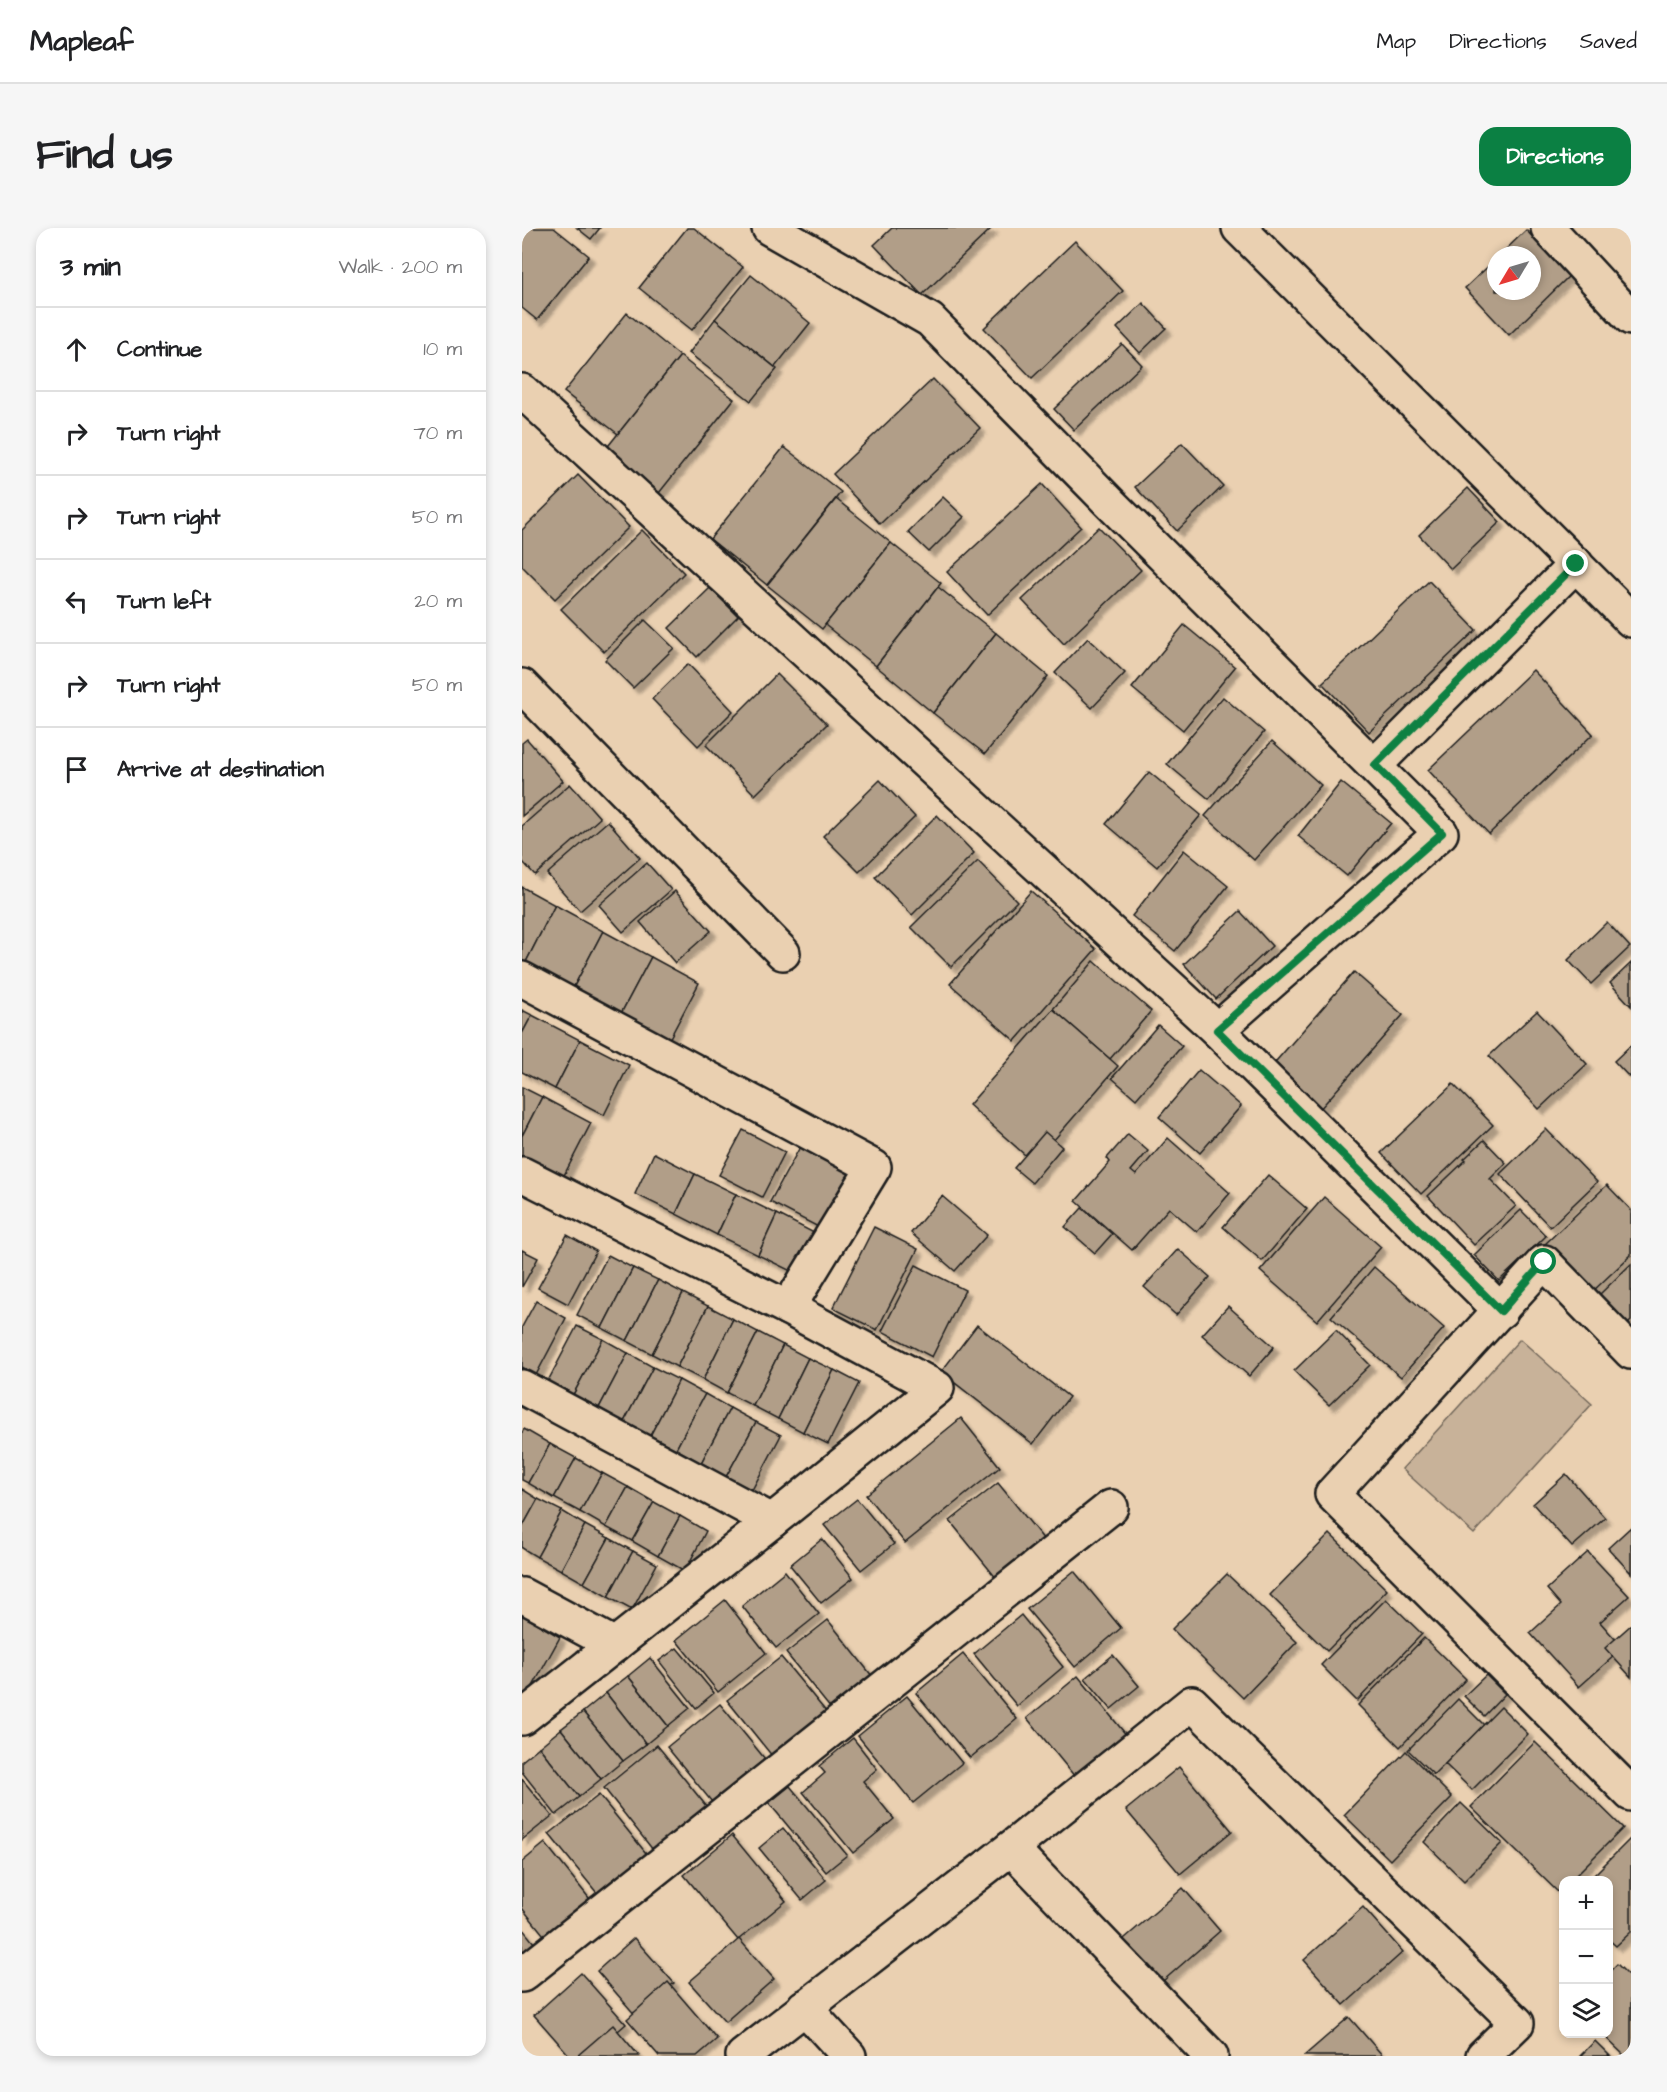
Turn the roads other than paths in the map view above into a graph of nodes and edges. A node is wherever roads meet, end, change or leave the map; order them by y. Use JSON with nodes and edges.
{"nodes":[{"id":1,"x":769,"y":228,"type":"edge"},
{"id":2,"x":1239,"y":228,"type":"edge"},
{"id":3,"x":1548,"y":228,"type":"edge"},
{"id":4,"x":1631,"y":318,"type":"edge"},
{"id":5,"x":522,"y":391,"type":"edge"},
{"id":6,"x":1576,"y":564,"type":"junction"},
{"id":7,"x":1631,"y":620,"type":"edge"},
{"id":8,"x":522,"y":686,"type":"edge"},
{"id":9,"x":1375,"y":765,"type":"junction"},
{"id":10,"x":783,"y":953,"type":"dead end"},
{"id":11,"x":522,"y":979,"type":"edge"},
{"id":12,"x":1217,"y":1030,"type":"junction"},
{"id":13,"x":522,"y":1174,"type":"edge"},
{"id":14,"x":788,"y":1308,"type":"junction"},
{"id":15,"x":1501,"y":1311,"type":"junction"},
{"id":16,"x":1631,"y":1352,"type":"edge"},
{"id":17,"x":522,"y":1387,"type":"edge"},
{"id":18,"x":1111,"y":1507,"type":"dead end"},
{"id":19,"x":772,"y":1521,"type":"junction"},
{"id":20,"x":522,"y":1595,"type":"edge"},
{"id":21,"x":615,"y":1645,"type":"junction"},
{"id":22,"x":522,"y":1718,"type":"edge"},
{"id":23,"x":1631,"y":1794,"type":"edge"},
{"id":24,"x":1011,"y":1848,"type":"junction"},
{"id":25,"x":522,"y":1975,"type":"edge"},
{"id":26,"x":804,"y":2007,"type":"junction"},
{"id":27,"x":743,"y":2056,"type":"edge"},
{"id":28,"x":849,"y":2056,"type":"edge"},
{"id":29,"x":1211,"y":2056,"type":"edge"},
{"id":30,"x":1483,"y":2056,"type":"edge"}],
"edges":[{"from":1,"to":9,"type":"street"},
{"from":2,"to":6,"type":"street"},
{"from":3,"to":4,"type":"street"},
{"from":5,"to":12,"type":"street"},
{"from":6,"to":7,"type":"street"},
{"from":6,"to":9,"type":"street"},
{"from":8,"to":10,"type":"street"},
{"from":9,"to":12,"type":"street"},
{"from":11,"to":14,"type":"street"},
{"from":12,"to":15,"type":"street"},
{"from":13,"to":14,"type":"street"},
{"from":14,"to":19,"type":"street"},
{"from":15,"to":16,"type":"street"},
{"from":15,"to":23,"type":"street"},
{"from":17,"to":19,"type":"street"},
{"from":18,"to":25,"type":"street"},
{"from":19,"to":21,"type":"street"},
{"from":20,"to":21,"type":"street"},
{"from":21,"to":22,"type":"street"},
{"from":24,"to":26,"type":"street"},
{"from":24,"to":29,"type":"street"},
{"from":24,"to":30,"type":"street"},
{"from":26,"to":27,"type":"street"},
{"from":26,"to":28,"type":"street"}]}
